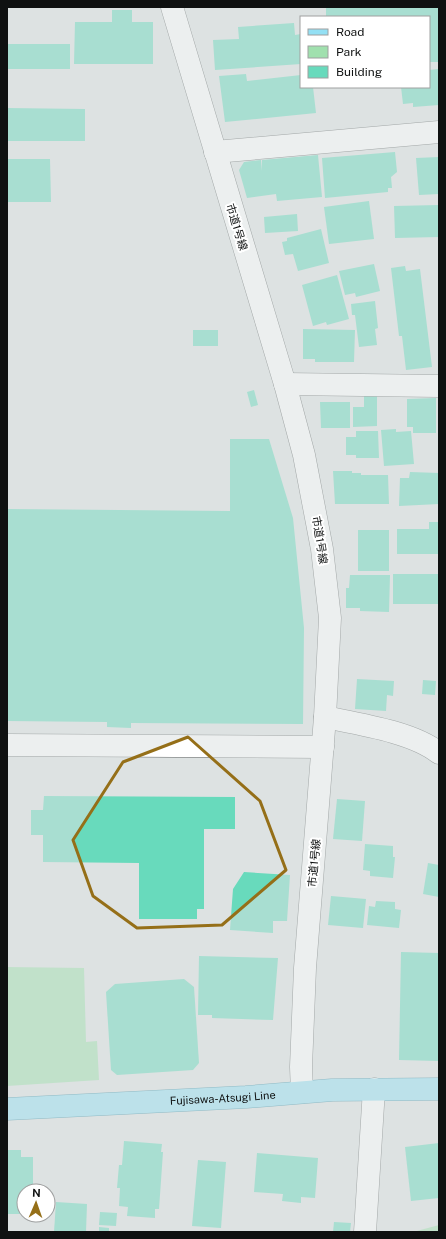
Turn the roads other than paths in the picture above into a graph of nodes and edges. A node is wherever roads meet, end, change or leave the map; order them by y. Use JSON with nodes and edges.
{"nodes":[{"id":1,"x":172,"y":7,"type":"edge"},
{"id":2,"x":439,"y":132,"type":"edge"},
{"id":3,"x":215,"y":152,"type":"junction"},
{"id":4,"x":284,"y":384,"type":"junction"},
{"id":5,"x":439,"y":386,"type":"edge"},
{"id":6,"x":325,"y":717,"type":"junction"},
{"id":7,"x":7,"y":745,"type":"edge"},
{"id":8,"x":323,"y":748,"type":"junction"},
{"id":9,"x":439,"y":753,"type":"edge"},
{"id":10,"x":374,"y":1089,"type":"junction"},
{"id":11,"x":439,"y":1089,"type":"edge"},
{"id":12,"x":302,"y":1092,"type":"junction"},
{"id":13,"x":7,"y":1109,"type":"edge"},
{"id":14,"x":365,"y":1232,"type":"edge"}],
"edges":[{"from":1,"to":3,"type":"street","name":"市道1号線"},
{"from":2,"to":3,"type":"street"},
{"from":3,"to":4,"type":"street","name":"市道1号線"},
{"from":4,"to":5,"type":"street"},
{"from":4,"to":6,"type":"street","name":"市道1号線"},
{"from":6,"to":8,"type":"street","name":"市道1号線"},
{"from":6,"to":9,"type":"street"},
{"from":7,"to":8,"type":"street"},
{"from":8,"to":12,"type":"street","name":"市道1号線"},
{"from":10,"to":11,"type":"main road","name":"Fujisawa-Atsugi Line"},
{"from":10,"to":12,"type":"main road","name":"Fujisawa-Atsugi Line"},
{"from":10,"to":14,"type":"street"},
{"from":12,"to":13,"type":"main road","name":"Fujisawa-Atsugi Line"}]}
